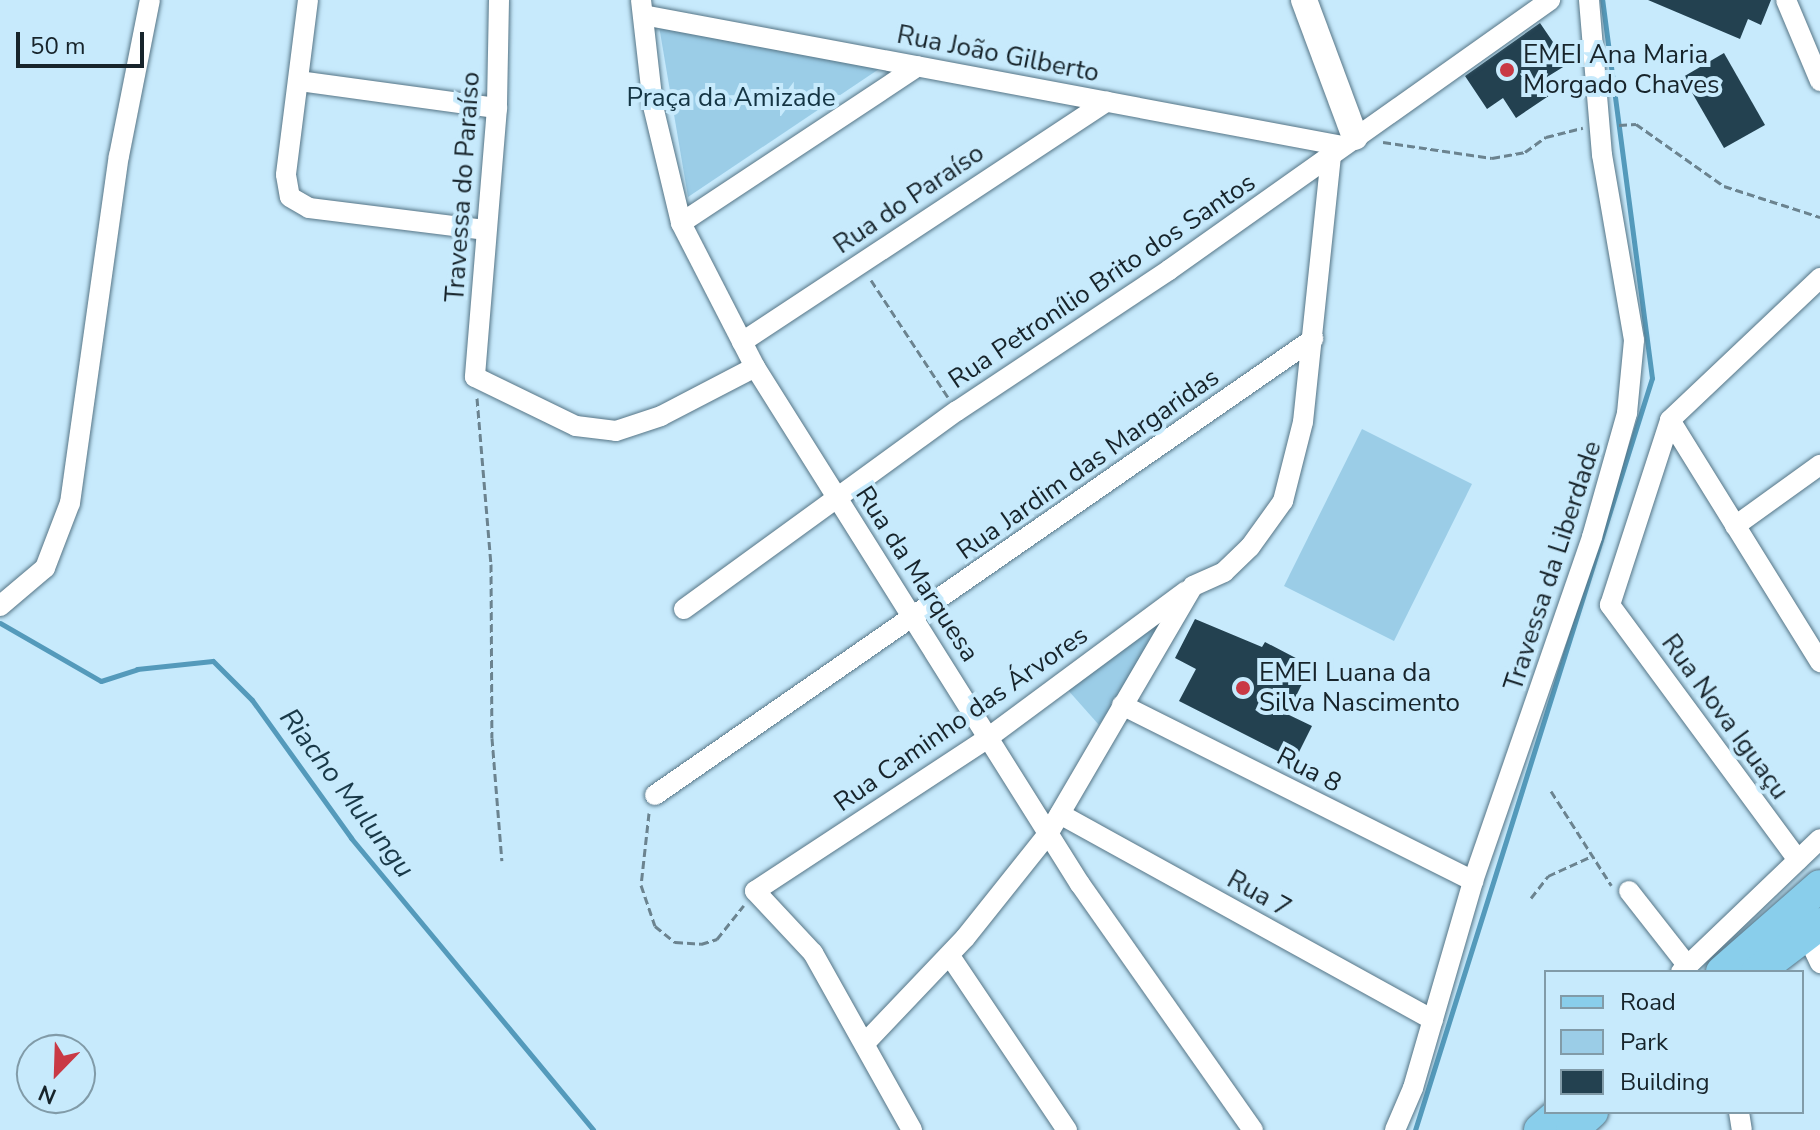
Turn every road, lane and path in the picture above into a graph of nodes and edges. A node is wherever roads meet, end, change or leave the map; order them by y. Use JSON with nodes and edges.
{"nodes":[{"id":1,"x":150,"y":0,"type":"edge"},
{"id":2,"x":308,"y":0,"type":"edge"},
{"id":3,"x":499,"y":0,"type":"edge"},
{"id":4,"x":1550,"y":0,"type":"edge"},
{"id":5,"x":1589,"y":0,"type":"edge"},
{"id":6,"x":1786,"y":0,"type":"edge"},
{"id":7,"x":1303,"y":1,"type":"edge"},
{"id":8,"x":642,"y":7,"type":"edge"},
{"id":9,"x":918,"y":66,"type":"junction"},
{"id":10,"x":299,"y":81,"type":"junction"},
{"id":11,"x":1820,"y":81,"type":"edge"},
{"id":12,"x":1107,"y":101,"type":"junction"},
{"id":13,"x":497,"y":108,"type":"junction"},
{"id":14,"x":1636,"y":124,"type":"dead end"},
{"id":15,"x":1600,"y":125,"type":"junction"},
{"id":16,"x":1343,"y":146,"type":"junction"},
{"id":17,"x":1820,"y":217,"type":"edge"},
{"id":18,"x":681,"y":223,"type":"junction"},
{"id":19,"x":485,"y":230,"type":"junction"},
{"id":20,"x":859,"y":263,"type":"junction"},
{"id":21,"x":1820,"y":278,"type":"edge"},
{"id":22,"x":1313,"y":339,"type":"junction"},
{"id":23,"x":742,"y":342,"type":"junction"},
{"id":24,"x":755,"y":367,"type":"junction"},
{"id":25,"x":475,"y":377,"type":"junction"},
{"id":26,"x":957,"y":411,"type":"junction"},
{"id":27,"x":1670,"y":420,"type":"junction"},
{"id":28,"x":1820,"y":465,"type":"edge"},
{"id":29,"x":837,"y":497,"type":"junction"},
{"id":30,"x":1735,"y":526,"type":"junction"},
{"id":31,"x":1193,"y":586,"type":"junction"},
{"id":32,"x":0,"y":606,"type":"edge"},
{"id":33,"x":684,"y":609,"type":"dead end"},
{"id":34,"x":915,"y":615,"type":"junction"},
{"id":35,"x":1814,"y":639,"type":"edge"},
{"id":36,"x":1820,"y":662,"type":"edge"},
{"id":37,"x":1122,"y":705,"type":"junction"},
{"id":38,"x":989,"y":737,"type":"junction"},
{"id":39,"x":1551,"y":791,"type":"dead end"},
{"id":40,"x":655,"y":795,"type":"joint"},
{"id":41,"x":1060,"y":814,"type":"junction"},
{"id":42,"x":1048,"y":834,"type":"junction"},
{"id":43,"x":1820,"y":839,"type":"edge"},
{"id":44,"x":1592,"y":856,"type":"junction"},
{"id":45,"x":1798,"y":860,"type":"junction"},
{"id":46,"x":502,"y":861,"type":"dead end"},
{"id":47,"x":1473,"y":881,"type":"junction"},
{"id":48,"x":1820,"y":886,"type":"edge"},
{"id":49,"x":755,"y":891,"type":"junction"},
{"id":50,"x":1629,"y":891,"type":"joint"},
{"id":51,"x":1531,"y":898,"type":"dead end"},
{"id":52,"x":1816,"y":941,"type":"edge"},
{"id":53,"x":950,"y":956,"type":"junction"},
{"id":54,"x":1684,"y":968,"type":"edge"},
{"id":55,"x":1724,"y":970,"type":"edge"},
{"id":56,"x":1761,"y":970,"type":"edge"},
{"id":57,"x":1433,"y":1020,"type":"junction"},
{"id":58,"x":866,"y":1042,"type":"junction"},
{"id":59,"x":1559,"y":1114,"type":"edge"},
{"id":60,"x":1590,"y":1114,"type":"edge"},
{"id":61,"x":912,"y":1130,"type":"edge"},
{"id":62,"x":1067,"y":1130,"type":"edge"},
{"id":63,"x":1253,"y":1130,"type":"edge"},
{"id":64,"x":1395,"y":1130,"type":"edge"},
{"id":65,"x":1540,"y":1130,"type":"edge"},
{"id":66,"x":1572,"y":1130,"type":"edge"}],
"edges":[{"from":1,"to":32,"type":"street"},
{"from":2,"to":10,"type":"street"},
{"from":3,"to":13,"type":"street","name":"Travessa do Paraíso"},
{"from":4,"to":16,"type":"street","name":"Rua Petronílio Brito dos Santos"},
{"from":5,"to":15,"type":"street","name":"Travessa da Liberdade"},
{"from":6,"to":11,"type":"street"},
{"from":7,"to":16,"type":"street"},
{"from":8,"to":9,"type":"street","name":"Rua João Gilberto"},
{"from":8,"to":18,"type":"street","name":"Rua da Marquesa"},
{"from":9,"to":12,"type":"street","name":"Rua João Gilberto"},
{"from":9,"to":18,"type":"street"},
{"from":10,"to":13,"type":"street"},
{"from":10,"to":19,"type":"street"},
{"from":12,"to":16,"type":"street","name":"Rua João Gilberto"},
{"from":12,"to":20,"type":"street","name":"Rua do Paraíso"},
{"from":13,"to":19,"type":"street","name":"Travessa do Paraíso"},
{"from":14,"to":17,"type":"path"},
{"from":15,"to":16,"type":"path"},
{"from":15,"to":47,"type":"street","name":"Travessa da Liberdade"},
{"from":16,"to":22,"type":"street","name":"Rua Caminho das Árvores"},
{"from":16,"to":26,"type":"street","name":"Rua Petronílio Brito dos Santos"},
{"from":18,"to":23,"type":"street","name":"Rua da Marquesa"},
{"from":19,"to":25,"type":"street","name":"Travessa do Paraíso"},
{"from":20,"to":23,"type":"street","name":"Rua do Paraíso"},
{"from":20,"to":26,"type":"path"},
{"from":21,"to":27,"type":"street"},
{"from":22,"to":31,"type":"street","name":"Rua Caminho das Árvores"},
{"from":22,"to":34,"type":"street","name":"Rua Jardim das Margaridas"},
{"from":23,"to":24,"type":"street","name":"Rua da Marquesa"},
{"from":24,"to":25,"type":"street"},
{"from":24,"to":29,"type":"street","name":"Rua da Marquesa"},
{"from":25,"to":46,"type":"path"},
{"from":26,"to":29,"type":"street","name":"Rua Petronílio Brito dos Santos"},
{"from":27,"to":30,"type":"street"},
{"from":27,"to":45,"type":"street","name":"Rua Nova Iguaçu"},
{"from":28,"to":30,"type":"street"},
{"from":29,"to":33,"type":"street","name":"Rua Petronílio Brito dos Santos"},
{"from":29,"to":34,"type":"street","name":"Rua da Marquesa"},
{"from":30,"to":35,"type":"street"},
{"from":31,"to":37,"type":"street"},
{"from":31,"to":38,"type":"street","name":"Rua Caminho das Árvores"},
{"from":34,"to":38,"type":"street","name":"Rua da Marquesa"},
{"from":34,"to":40,"type":"street","name":"Rua Jardim das Margaridas"},
{"from":35,"to":36,"type":"street"},
{"from":37,"to":41,"type":"street"},
{"from":37,"to":47,"type":"street","name":"Rua 8"},
{"from":38,"to":42,"type":"street","name":"Rua da Marquesa"},
{"from":38,"to":49,"type":"street","name":"Rua Caminho das Árvores"},
{"from":39,"to":44,"type":"path"},
{"from":40,"to":49,"type":"path"},
{"from":41,"to":42,"type":"street"},
{"from":41,"to":57,"type":"street","name":"Rua 7"},
{"from":42,"to":53,"type":"street"},
{"from":42,"to":63,"type":"street","name":"Rua da Marquesa"},
{"from":43,"to":45,"type":"street"},
{"from":44,"to":50,"type":"path"},
{"from":44,"to":51,"type":"path"},
{"from":45,"to":54,"type":"street"},
{"from":47,"to":57,"type":"street","name":"Travessa da Liberdade"},
{"from":48,"to":55,"type":"main road"},
{"from":49,"to":58,"type":"street"},
{"from":50,"to":54,"type":"street"},
{"from":52,"to":56,"type":"main road"},
{"from":53,"to":58,"type":"street"},
{"from":53,"to":62,"type":"street"},
{"from":57,"to":64,"type":"street","name":"Travessa da Liberdade"},
{"from":58,"to":61,"type":"street"},
{"from":59,"to":65,"type":"main road"},
{"from":60,"to":66,"type":"main road"}]}
